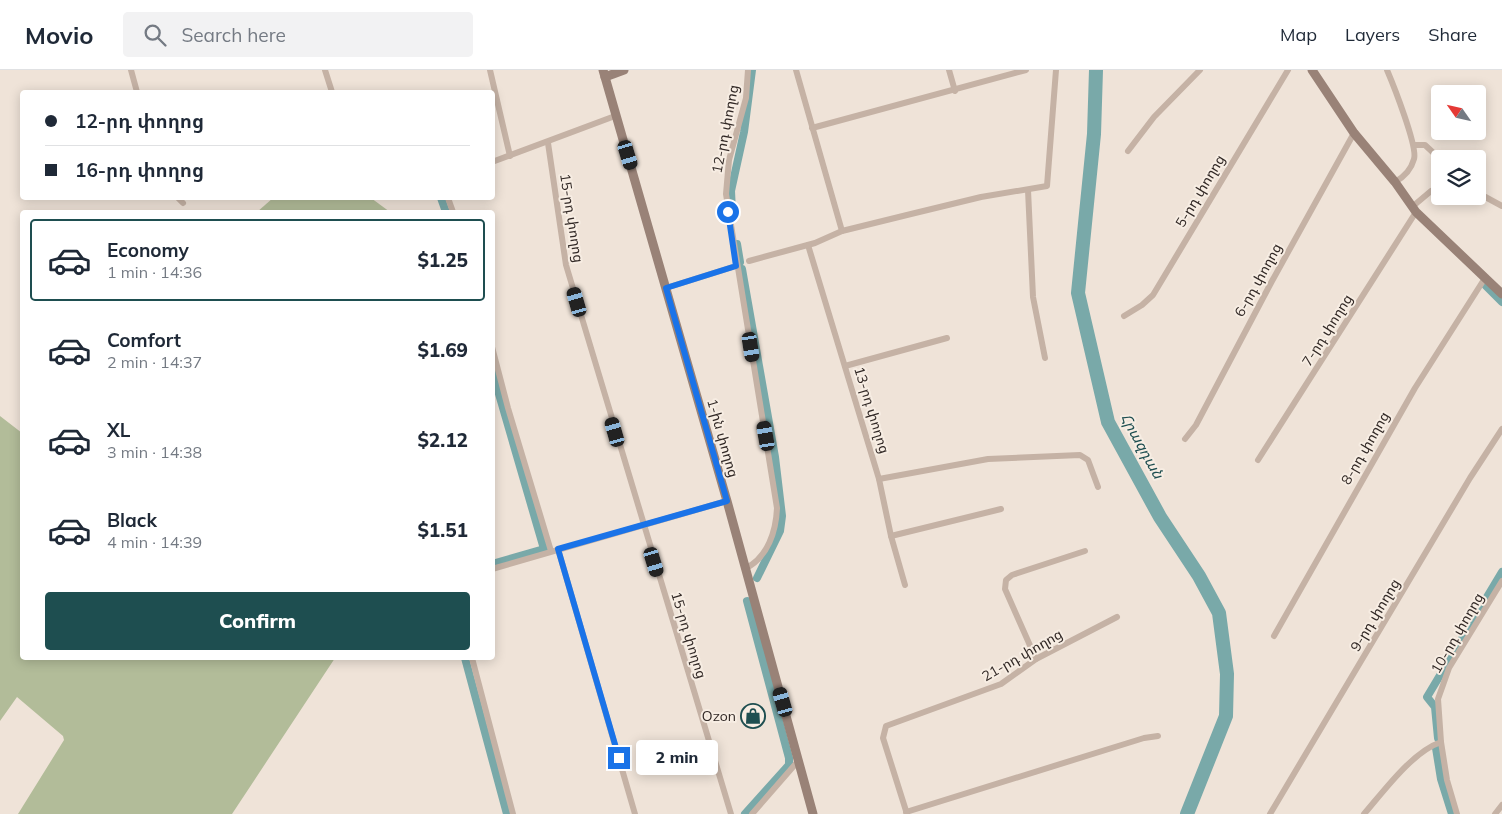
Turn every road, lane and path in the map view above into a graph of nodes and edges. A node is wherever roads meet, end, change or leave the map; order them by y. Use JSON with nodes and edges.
{"nodes":[{"id":1,"x":131,"y":70,"type":"edge"},
{"id":2,"x":326,"y":70,"type":"edge"},
{"id":3,"x":490,"y":70,"type":"edge"},
{"id":4,"x":624,"y":70,"type":"edge"},
{"id":5,"x":748,"y":70,"type":"edge"},
{"id":6,"x":796,"y":70,"type":"edge"},
{"id":7,"x":949,"y":70,"type":"edge"},
{"id":8,"x":1026,"y":70,"type":"edge"},
{"id":9,"x":1056,"y":70,"type":"edge"},
{"id":10,"x":1200,"y":70,"type":"edge"},
{"id":11,"x":1288,"y":70,"type":"edge"},
{"id":12,"x":1312,"y":70,"type":"edge"},
{"id":13,"x":1387,"y":70,"type":"edge"},
{"id":14,"x":604,"y":74,"type":"edge"},
{"id":15,"x":136,"y":90,"type":"edge"},
{"id":16,"x":331,"y":90,"type":"edge"},
{"id":17,"x":495,"y":90,"type":"edge"},
{"id":18,"x":955,"y":91,"type":"junction"},
{"id":19,"x":495,"y":92,"type":"edge"},
{"id":20,"x":616,"y":116,"type":"junction"},
{"id":21,"x":812,"y":128,"type":"junction"},
{"id":22,"x":1354,"y":133,"type":"junction"},
{"id":23,"x":548,"y":143,"type":"junction"},
{"id":24,"x":1415,"y":144,"type":"junction"},
{"id":25,"x":1128,"y":151,"type":"dead end"},
{"id":26,"x":1431,"y":151,"type":"edge"},
{"id":27,"x":510,"y":156,"type":"junction"},
{"id":28,"x":495,"y":161,"type":"edge"},
{"id":29,"x":1395,"y":182,"type":"junction"},
{"id":30,"x":1028,"y":190,"type":"junction"},
{"id":31,"x":1431,"y":191,"type":"edge"},
{"id":32,"x":1486,"y":197,"type":"edge"},
{"id":33,"x":180,"y":200,"type":"edge"},
{"id":34,"x":183,"y":203,"type":"dead end"},
{"id":35,"x":1502,"y":206,"type":"edge"},
{"id":36,"x":1414,"y":209,"type":"junction"},
{"id":37,"x":842,"y":232,"type":"junction"},
{"id":38,"x":808,"y":245,"type":"junction"},
{"id":39,"x":749,"y":262,"type":"dead end"},
{"id":40,"x":736,"y":266,"type":"junction"},
{"id":41,"x":1485,"y":278,"type":"junction"},
{"id":42,"x":666,"y":288,"type":"junction"},
{"id":43,"x":1502,"y":294,"type":"edge"},
{"id":44,"x":1124,"y":316,"type":"dead end"},
{"id":45,"x":947,"y":338,"type":"dead end"},
{"id":46,"x":495,"y":358,"type":"edge"},
{"id":47,"x":1045,"y":358,"type":"dead end"},
{"id":48,"x":846,"y":366,"type":"junction"},
{"id":49,"x":1502,"y":429,"type":"edge"},
{"id":50,"x":1185,"y":439,"type":"dead end"},
{"id":51,"x":1258,"y":460,"type":"dead end"},
{"id":52,"x":879,"y":479,"type":"junction"},
{"id":53,"x":1098,"y":486,"type":"dead end"},
{"id":54,"x":727,"y":501,"type":"junction"},
{"id":55,"x":1001,"y":509,"type":"dead end"},
{"id":56,"x":643,"y":526,"type":"junction"},
{"id":57,"x":891,"y":536,"type":"junction"},
{"id":58,"x":555,"y":550,"type":"junction"},
{"id":59,"x":1086,"y":551,"type":"dead end"},
{"id":60,"x":495,"y":568,"type":"edge"},
{"id":61,"x":746,"y":568,"type":"junction"},
{"id":62,"x":1502,"y":581,"type":"edge"},
{"id":63,"x":905,"y":585,"type":"dead end"},
{"id":64,"x":1117,"y":617,"type":"dead end"},
{"id":65,"x":1274,"y":636,"type":"dead end"},
{"id":66,"x":1036,"y":658,"type":"junction"},
{"id":67,"x":473,"y":660,"type":"edge"},
{"id":68,"x":1158,"y":736,"type":"dead end"},
{"id":69,"x":1441,"y":742,"type":"junction"},
{"id":70,"x":799,"y":760,"type":"junction"},
{"id":71,"x":1502,"y":805,"type":"edge"},
{"id":72,"x":906,"y":813,"type":"edge"},
{"id":73,"x":513,"y":814,"type":"edge"},
{"id":74,"x":635,"y":814,"type":"edge"},
{"id":75,"x":732,"y":814,"type":"edge"},
{"id":76,"x":752,"y":814,"type":"edge"},
{"id":77,"x":813,"y":814,"type":"edge"},
{"id":78,"x":1270,"y":814,"type":"edge"},
{"id":79,"x":1364,"y":814,"type":"edge"},
{"id":80,"x":1458,"y":814,"type":"edge"},
{"id":81,"x":1495,"y":814,"type":"edge"}],
"edges":[{"from":1,"to":15,"type":"street"},
{"from":2,"to":16,"type":"street"},
{"from":3,"to":17,"type":"street"},
{"from":4,"to":14,"type":"main road"},
{"from":5,"to":40,"type":"street","name":"12-րդ փողոց"},
{"from":6,"to":21,"type":"street"},
{"from":7,"to":18,"type":"street"},
{"from":8,"to":18,"type":"street"},
{"from":9,"to":30,"type":"street"},
{"from":10,"to":25,"type":"street"},
{"from":11,"to":44,"type":"street","name":"5-րդ փողոց"},
{"from":12,"to":22,"type":"main road"},
{"from":13,"to":24,"type":"street"},
{"from":14,"to":20,"type":"main road","name":"1-ին փողոց"},
{"from":18,"to":21,"type":"street"},
{"from":19,"to":27,"type":"street"},
{"from":20,"to":23,"type":"street"},
{"from":20,"to":42,"type":"main road","name":"1-ին փողոց"},
{"from":21,"to":37,"type":"street"},
{"from":22,"to":29,"type":"main road"},
{"from":22,"to":50,"type":"street","name":"6-րդ փողոց"},
{"from":23,"to":27,"type":"street"},
{"from":23,"to":56,"type":"street","name":"15-րդ փողոց"},
{"from":24,"to":26,"type":"street"},
{"from":24,"to":29,"type":"street"},
{"from":27,"to":28,"type":"street"},
{"from":29,"to":36,"type":"main road"},
{"from":30,"to":37,"type":"street"},
{"from":30,"to":47,"type":"street"},
{"from":31,"to":36,"type":"street","name":"7-րդ փողոց"},
{"from":32,"to":35,"type":"street"},
{"from":33,"to":34,"type":"street"},
{"from":36,"to":41,"type":"main road"},
{"from":36,"to":51,"type":"street","name":"7-րդ փողոց"},
{"from":37,"to":38,"type":"street"},
{"from":38,"to":39,"type":"street"},
{"from":38,"to":48,"type":"street","name":"13-րդ փողոց"},
{"from":40,"to":42,"type":"street"},
{"from":40,"to":61,"type":"street","name":"12-րդ փողոց"},
{"from":41,"to":43,"type":"main road"},
{"from":41,"to":65,"type":"street","name":"8-րդ փողոց"},
{"from":42,"to":54,"type":"main road","name":"1-ին փողոց"},
{"from":45,"to":48,"type":"street"},
{"from":46,"to":58,"type":"street"},
{"from":48,"to":52,"type":"street","name":"13-րդ փողոց"},
{"from":49,"to":78,"type":"street","name":"9-րդ փողոց"},
{"from":52,"to":53,"type":"street"},
{"from":52,"to":57,"type":"street","name":"13-րդ փողոց"},
{"from":54,"to":56,"type":"street"},
{"from":54,"to":61,"type":"main road","name":"1-ին փողոց"},
{"from":55,"to":57,"type":"street"},
{"from":56,"to":58,"type":"street"},
{"from":56,"to":75,"type":"street","name":"15-րդ փողոց"},
{"from":57,"to":63,"type":"street","name":"13-րդ փողոց"},
{"from":58,"to":60,"type":"street"},
{"from":58,"to":74,"type":"street"},
{"from":59,"to":66,"type":"street"},
{"from":61,"to":70,"type":"main road","name":"1-ին փողոց"},
{"from":62,"to":69,"type":"street","name":"10-րդ փողոց"},
{"from":64,"to":66,"type":"street","name":"21-րդ փողոց"},
{"from":66,"to":72,"type":"street","name":"21-րդ փողոց"},
{"from":67,"to":73,"type":"street"},
{"from":68,"to":72,"type":"street"},
{"from":69,"to":79,"type":"street"},
{"from":69,"to":80,"type":"street","name":"10-րդ փողոց"},
{"from":70,"to":76,"type":"street"},
{"from":70,"to":77,"type":"main road","name":"1-ին փողոց"},
{"from":71,"to":81,"type":"street"}]}
